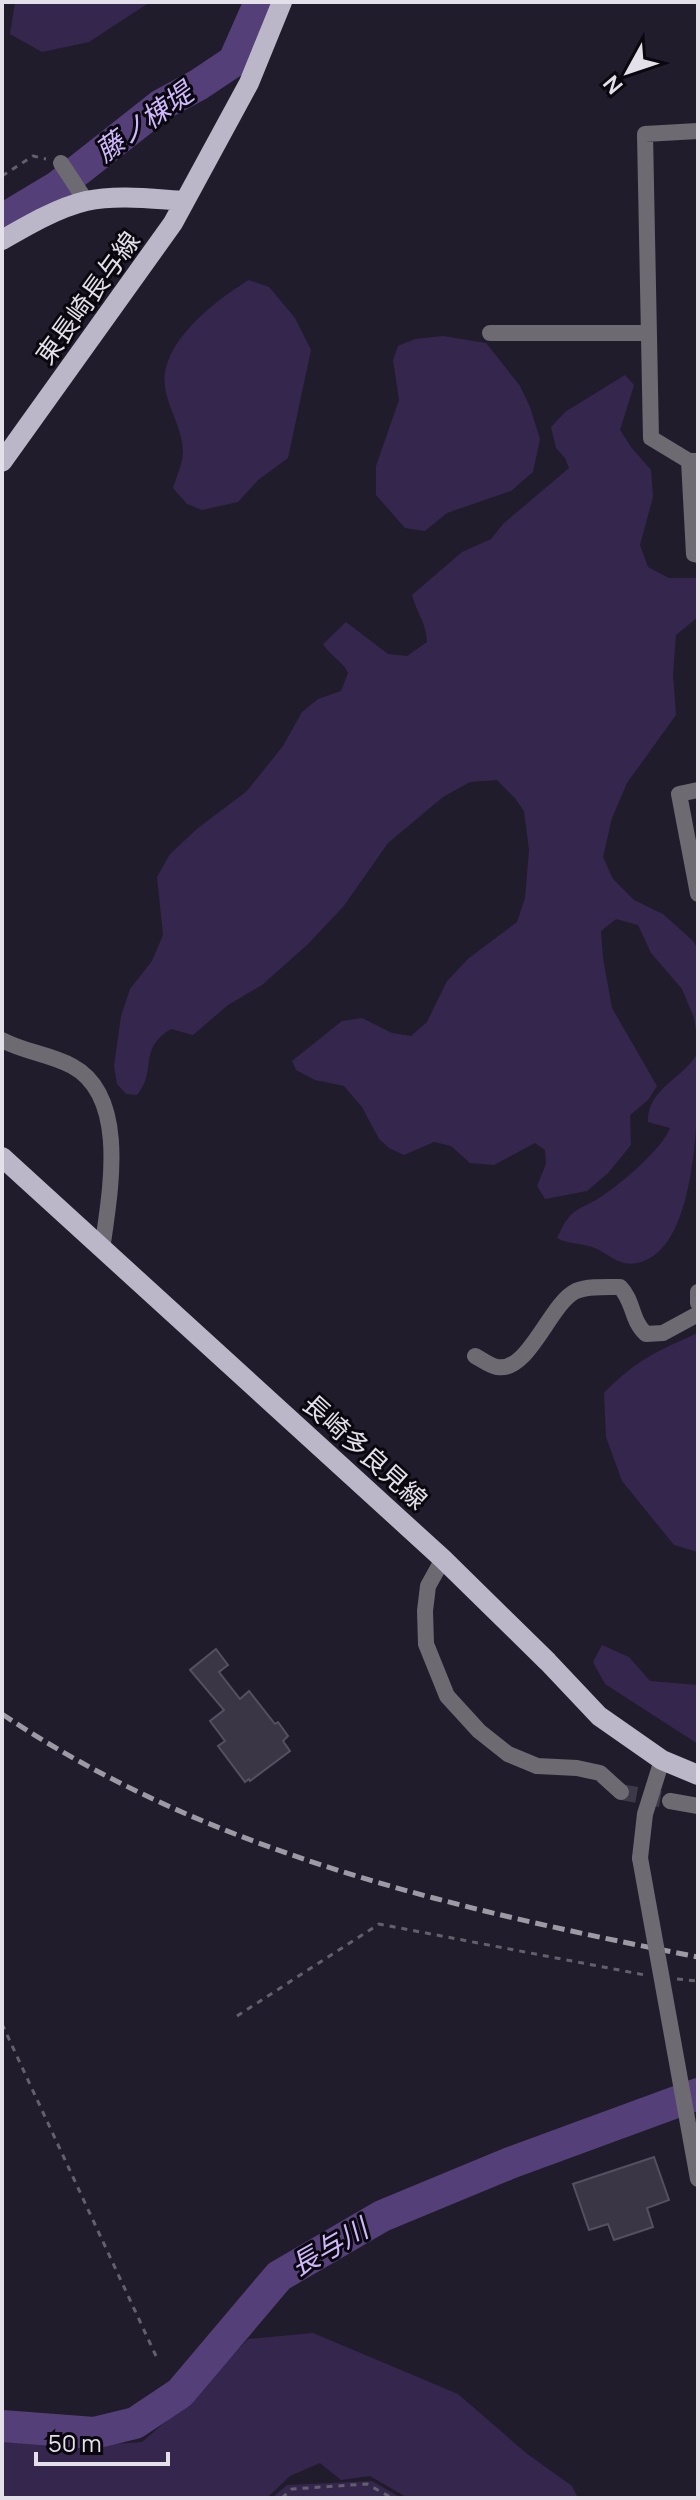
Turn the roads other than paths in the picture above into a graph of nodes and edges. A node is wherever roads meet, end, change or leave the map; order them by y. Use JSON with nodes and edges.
{"nodes":[{"id":1,"x":282,"y":2,"type":"edge"},
{"id":2,"x":698,"y":131,"type":"edge"},
{"id":3,"x":61,"y":163,"type":"road end"},
{"id":4,"x":86,"y":200,"type":"junction"},
{"id":5,"x":185,"y":201,"type":"junction"},
{"id":6,"x":2,"y":240,"type":"edge"},
{"id":7,"x":490,"y":333,"type":"dead end"},
{"id":8,"x":649,"y":333,"type":"junction"},
{"id":9,"x":694,"y":461,"type":"edge"},
{"id":10,"x":2,"y":462,"type":"edge"},
{"id":11,"x":698,"y":555,"type":"edge"},
{"id":12,"x":698,"y":790,"type":"edge"},
{"id":13,"x":698,"y":894,"type":"edge"},
{"id":14,"x":2,"y":1040,"type":"edge"},
{"id":15,"x":2,"y":1157,"type":"edge"},
{"id":16,"x":102,"y":1250,"type":"junction"},
{"id":17,"x":698,"y":1292,"type":"edge"},
{"id":18,"x":698,"y":1303,"type":"edge"},
{"id":19,"x":698,"y":1314,"type":"edge"},
{"id":20,"x":475,"y":1356,"type":"dead end"},
{"id":21,"x":443,"y":1559,"type":"junction"},
{"id":22,"x":662,"y":1760,"type":"junction"},
{"id":23,"x":698,"y":1775,"type":"edge"},
{"id":24,"x":621,"y":1792,"type":"tunnel mouth"},
{"id":25,"x":670,"y":1801,"type":"tunnel mouth"},
{"id":26,"x":698,"y":1806,"type":"edge"},
{"id":27,"x":698,"y":2179,"type":"edge"}],
"edges":[{"from":1,"to":5,"type":"main road","name":"東長崎長与線"},
{"from":2,"to":8,"type":"street"},
{"from":3,"to":4,"type":"street"},
{"from":4,"to":5,"type":"main road","name":"東長崎長与線"},
{"from":4,"to":6,"type":"main road","name":"東長崎長与線"},
{"from":5,"to":10,"type":"main road","name":"東長崎長与線"},
{"from":7,"to":8,"type":"street"},
{"from":8,"to":9,"type":"street"},
{"from":9,"to":11,"type":"street"},
{"from":12,"to":13,"type":"street"},
{"from":14,"to":16,"type":"street"},
{"from":15,"to":16,"type":"main road","name":"長崎多良見線"},
{"from":16,"to":21,"type":"main road","name":"長崎多良見線"},
{"from":17,"to":18,"type":"street"},
{"from":19,"to":20,"type":"street"},
{"from":21,"to":22,"type":"main road","name":"長崎多良見線"},
{"from":21,"to":24,"type":"street"},
{"from":22,"to":23,"type":"main road","name":"長崎多良見線"},
{"from":22,"to":27,"type":"street","bridge":true},
{"from":25,"to":26,"type":"street"}]}
